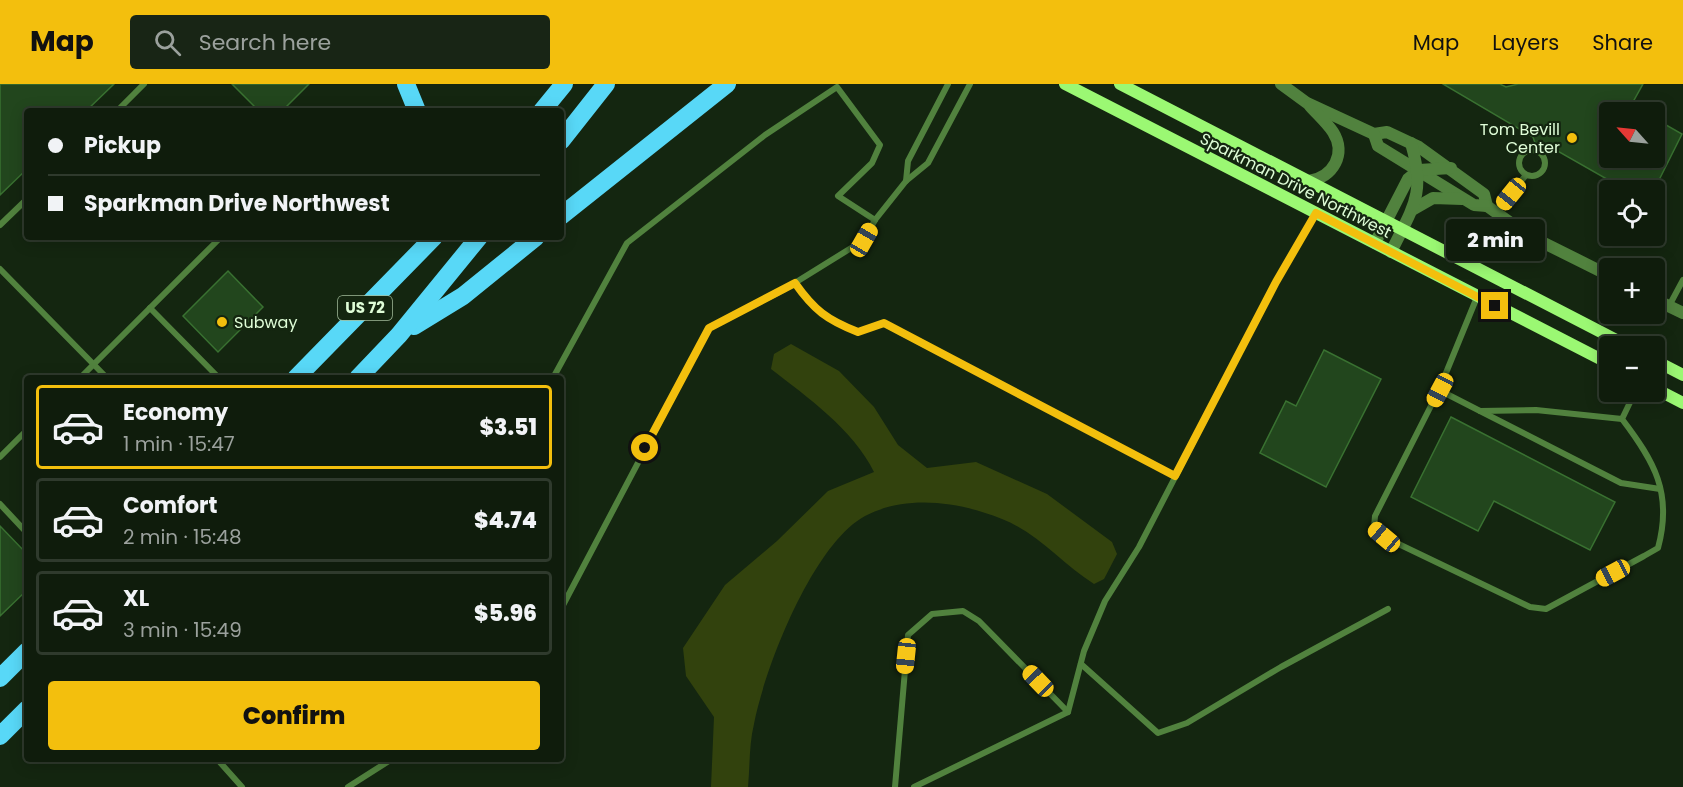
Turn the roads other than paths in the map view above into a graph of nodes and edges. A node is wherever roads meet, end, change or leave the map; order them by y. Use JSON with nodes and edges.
{"nodes":[{"id":1,"x":144,"y":84,"type":"edge"},
{"id":2,"x":406,"y":84,"type":"edge"},
{"id":3,"x":564,"y":84,"type":"edge"},
{"id":4,"x":606,"y":84,"type":"edge"},
{"id":5,"x":727,"y":84,"type":"edge"},
{"id":6,"x":948,"y":84,"type":"edge"},
{"id":7,"x":970,"y":84,"type":"edge"},
{"id":8,"x":1065,"y":84,"type":"edge"},
{"id":9,"x":1120,"y":84,"type":"edge"},
{"id":10,"x":1281,"y":84,"type":"edge"},
{"id":11,"x":1307,"y":103,"type":"junction"},
{"id":12,"x":120,"y":108,"type":"edge"},
{"id":13,"x":416,"y":108,"type":"edge"},
{"id":14,"x":544,"y":108,"type":"edge"},
{"id":15,"x":1374,"y":134,"type":"junction"},
{"id":16,"x":564,"y":137,"type":"edge"},
{"id":17,"x":1411,"y":143,"type":"junction"},
{"id":18,"x":1451,"y":168,"type":"junction"},
{"id":19,"x":1419,"y":170,"type":"junction"},
{"id":20,"x":1526,"y":175,"type":"junction"},
{"id":21,"x":906,"y":181,"type":"junction"},
{"id":22,"x":1309,"y":181,"type":"junction"},
{"id":23,"x":1466,"y":200,"type":"junction"},
{"id":24,"x":24,"y":202,"type":"edge"},
{"id":25,"x":1491,"y":209,"type":"junction"},
{"id":26,"x":1412,"y":210,"type":"junction"},
{"id":27,"x":1316,"y":213,"type":"junction"},
{"id":28,"x":564,"y":214,"type":"edge"},
{"id":29,"x":875,"y":220,"type":"junction"},
{"id":30,"x":1386,"y":221,"type":"junction"},
{"id":31,"x":0,"y":225,"type":"edge"},
{"id":32,"x":1402,"y":229,"type":"junction"},
{"id":33,"x":218,"y":240,"type":"edge"},
{"id":34,"x":431,"y":240,"type":"edge"},
{"id":35,"x":477,"y":240,"type":"edge"},
{"id":36,"x":532,"y":240,"type":"edge"},
{"id":37,"x":1375,"y":243,"type":"junction"},
{"id":38,"x":1391,"y":252,"type":"junction"},
{"id":39,"x":0,"y":269,"type":"edge"},
{"id":40,"x":1599,"y":270,"type":"edge"},
{"id":41,"x":1683,"y":280,"type":"edge"},
{"id":42,"x":795,"y":283,"type":"junction"},
{"id":43,"x":1477,"y":297,"type":"junction"},
{"id":44,"x":1665,"y":304,"type":"edge"},
{"id":45,"x":1670,"y":306,"type":"junction"},
{"id":46,"x":150,"y":308,"type":"junction"},
{"id":47,"x":1683,"y":313,"type":"edge"},
{"id":48,"x":399,"y":335,"type":"junction"},
{"id":49,"x":1609,"y":336,"type":"edge"},
{"id":50,"x":1599,"y":358,"type":"edge"},
{"id":51,"x":94,"y":364,"type":"junction"},
{"id":52,"x":1665,"y":366,"type":"edge"},
{"id":53,"x":83,"y":375,"type":"edge"},
{"id":54,"x":104,"y":375,"type":"edge"},
{"id":55,"x":216,"y":375,"type":"edge"},
{"id":56,"x":300,"y":375,"type":"edge"},
{"id":57,"x":361,"y":375,"type":"edge"},
{"id":58,"x":555,"y":375,"type":"edge"},
{"id":59,"x":1683,"y":375,"type":"edge"},
{"id":60,"x":1440,"y":390,"type":"junction"},
{"id":61,"x":1665,"y":394,"type":"edge"},
{"id":62,"x":1630,"y":402,"type":"edge"},
{"id":63,"x":1683,"y":403,"type":"edge"},
{"id":64,"x":1480,"y":411,"type":"junction"},
{"id":65,"x":1622,"y":419,"type":"junction"},
{"id":66,"x":24,"y":433,"type":"edge"},
{"id":67,"x":0,"y":457,"type":"edge"},
{"id":68,"x":1175,"y":476,"type":"junction"},
{"id":69,"x":1660,"y":489,"type":"junction"},
{"id":70,"x":0,"y":504,"type":"edge"},
{"id":71,"x":24,"y":530,"type":"edge"},
{"id":72,"x":564,"y":603,"type":"edge"},
{"id":73,"x":1388,"y":609,"type":"dead end"},
{"id":74,"x":24,"y":654,"type":"edge"},
{"id":75,"x":1081,"y":664,"type":"junction"},
{"id":76,"x":1,"y":675,"type":"edge"},
{"id":77,"x":24,"y":712,"type":"edge"},
{"id":78,"x":1068,"y":712,"type":"junction"},
{"id":79,"x":0,"y":736,"type":"edge"},
{"id":80,"x":220,"y":762,"type":"edge"},
{"id":81,"x":387,"y":762,"type":"edge"},
{"id":82,"x":242,"y":787,"type":"edge"},
{"id":83,"x":348,"y":787,"type":"edge"},
{"id":84,"x":895,"y":787,"type":"edge"},
{"id":85,"x":914,"y":787,"type":"edge"}],
"edges":[{"from":1,"to":12,"type":"lane"},
{"from":2,"to":13,"type":"highway"},
{"from":3,"to":14,"type":"highway"},
{"from":4,"to":16,"type":"highway"},
{"from":5,"to":28,"type":"highway"},
{"from":6,"to":21,"type":"lane"},
{"from":7,"to":21,"type":"lane"},
{"from":8,"to":27,"type":"main road","name":"Sparkman Drive Northwest"},
{"from":9,"to":22,"type":"main road","name":"Sparkman Drive Northwest"},
{"from":10,"to":11,"type":"street"},
{"from":11,"to":15,"type":"street"},
{"from":11,"to":22,"type":"street"},
{"from":15,"to":17,"type":"street"},
{"from":15,"to":19,"type":"street"},
{"from":17,"to":18,"type":"street"},
{"from":17,"to":19,"type":"street"},
{"from":18,"to":19,"type":"street"},
{"from":18,"to":25,"type":"street"},
{"from":19,"to":23,"type":"street"},
{"from":19,"to":26,"type":"street"},
{"from":19,"to":30,"type":"street"},
{"from":20,"to":20,"type":"lane"},
{"from":20,"to":25,"type":"lane"},
{"from":21,"to":29,"type":"lane"},
{"from":22,"to":30,"type":"main road","name":"Sparkman Drive Northwest"},
{"from":23,"to":25,"type":"street"},
{"from":23,"to":26,"type":"street"},
{"from":24,"to":31,"type":"lane"},
{"from":25,"to":40,"type":"street"},
{"from":26,"to":32,"type":"street"},
{"from":27,"to":37,"type":"main road","name":"Sparkman Drive Northwest"},
{"from":27,"to":68,"type":"lane"},
{"from":29,"to":42,"type":"lane"},
{"from":29,"to":58,"type":"lane"},
{"from":30,"to":32,"type":"main road","name":"Sparkman Drive Northwest"},
{"from":30,"to":37,"type":"street"},
{"from":32,"to":38,"type":"street"},
{"from":32,"to":49,"type":"main road","name":"Sparkman Drive Northwest"},
{"from":33,"to":46,"type":"lane"},
{"from":34,"to":56,"type":"highway","number":"US 72"},
{"from":35,"to":48,"type":"highway","number":"US 72"},
{"from":36,"to":48,"type":"highway"},
{"from":37,"to":38,"type":"main road","name":"Sparkman Drive Northwest"},
{"from":38,"to":43,"type":"main road","name":"Sparkman Drive Northwest"},
{"from":39,"to":51,"type":"lane"},
{"from":41,"to":45,"type":"lane"},
{"from":42,"to":68,"type":"lane"},
{"from":42,"to":72,"type":"lane"},
{"from":43,"to":50,"type":"main road","name":"Sparkman Drive Northwest"},
{"from":43,"to":60,"type":"lane"},
{"from":44,"to":45,"type":"street"},
{"from":45,"to":47,"type":"street"},
{"from":46,"to":51,"type":"lane"},
{"from":46,"to":55,"type":"lane"},
{"from":48,"to":57,"type":"highway","number":"US 72"},
{"from":51,"to":53,"type":"lane"},
{"from":51,"to":54,"type":"lane"},
{"from":52,"to":59,"type":"main road"},
{"from":60,"to":64,"type":"lane"},
{"from":60,"to":69,"type":"lane"},
{"from":61,"to":63,"type":"main road"},
{"from":62,"to":65,"type":"lane"},
{"from":64,"to":65,"type":"lane"},
{"from":64,"to":69,"type":"lane"},
{"from":65,"to":69,"type":"lane"},
{"from":66,"to":67,"type":"lane"},
{"from":68,"to":75,"type":"lane"},
{"from":70,"to":71,"type":"lane"},
{"from":73,"to":75,"type":"lane"},
{"from":74,"to":76,"type":"highway"},
{"from":75,"to":78,"type":"lane"},
{"from":77,"to":79,"type":"highway"},
{"from":78,"to":84,"type":"lane"},
{"from":78,"to":85,"type":"lane"},
{"from":80,"to":82,"type":"lane"},
{"from":81,"to":83,"type":"lane"}]}
